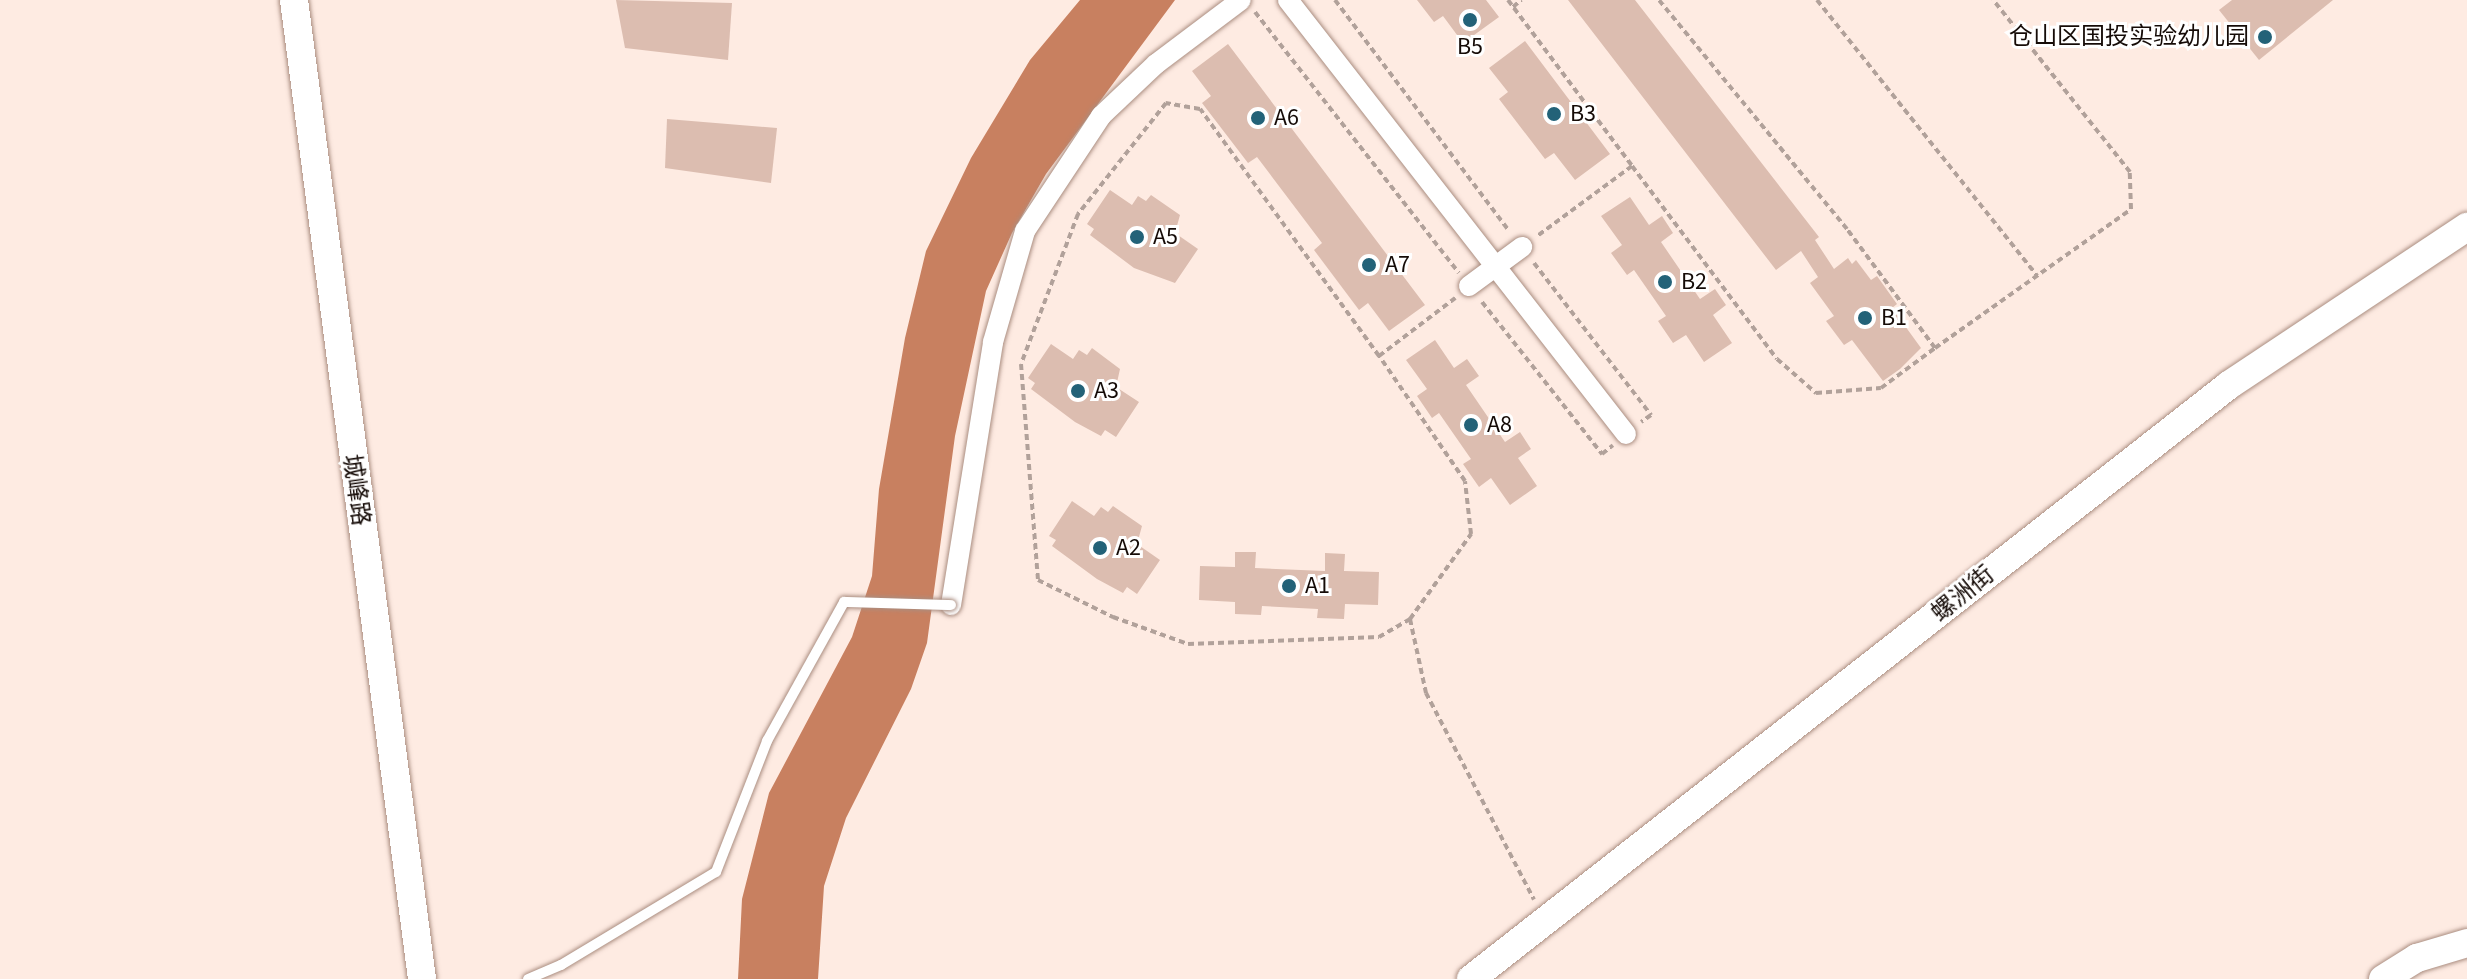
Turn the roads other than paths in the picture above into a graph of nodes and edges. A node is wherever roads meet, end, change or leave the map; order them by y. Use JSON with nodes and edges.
{"nodes":[{"id":1,"x":294,"y":0,"type":"edge"},
{"id":2,"x":1243,"y":0,"type":"edge"},
{"id":3,"x":1288,"y":0,"type":"edge"},
{"id":4,"x":2467,"y":227,"type":"edge"},
{"id":5,"x":1522,"y":247,"type":"road end"},
{"id":6,"x":1495,"y":267,"type":"junction"},
{"id":7,"x":1469,"y":286,"type":"road end"},
{"id":8,"x":1626,"y":434,"type":"road end"},
{"id":9,"x":951,"y":605,"type":"joint"},
{"id":10,"x":2467,"y":943,"type":"edge"},
{"id":11,"x":422,"y":979,"type":"edge"},
{"id":12,"x":528,"y":979,"type":"edge"},
{"id":13,"x":1471,"y":979,"type":"edge"},
{"id":14,"x":2383,"y":979,"type":"edge"}],
"edges":[{"from":1,"to":11,"type":"street","name":"城峰路"},
{"from":2,"to":9,"type":"street"},
{"from":3,"to":6,"type":"street"},
{"from":4,"to":13,"type":"street","name":"螺洲街"},
{"from":5,"to":6,"type":"street"},
{"from":6,"to":7,"type":"street"},
{"from":6,"to":8,"type":"street"},
{"from":9,"to":12,"type":"lane","bridge":true},
{"from":10,"to":14,"type":"street"}]}
